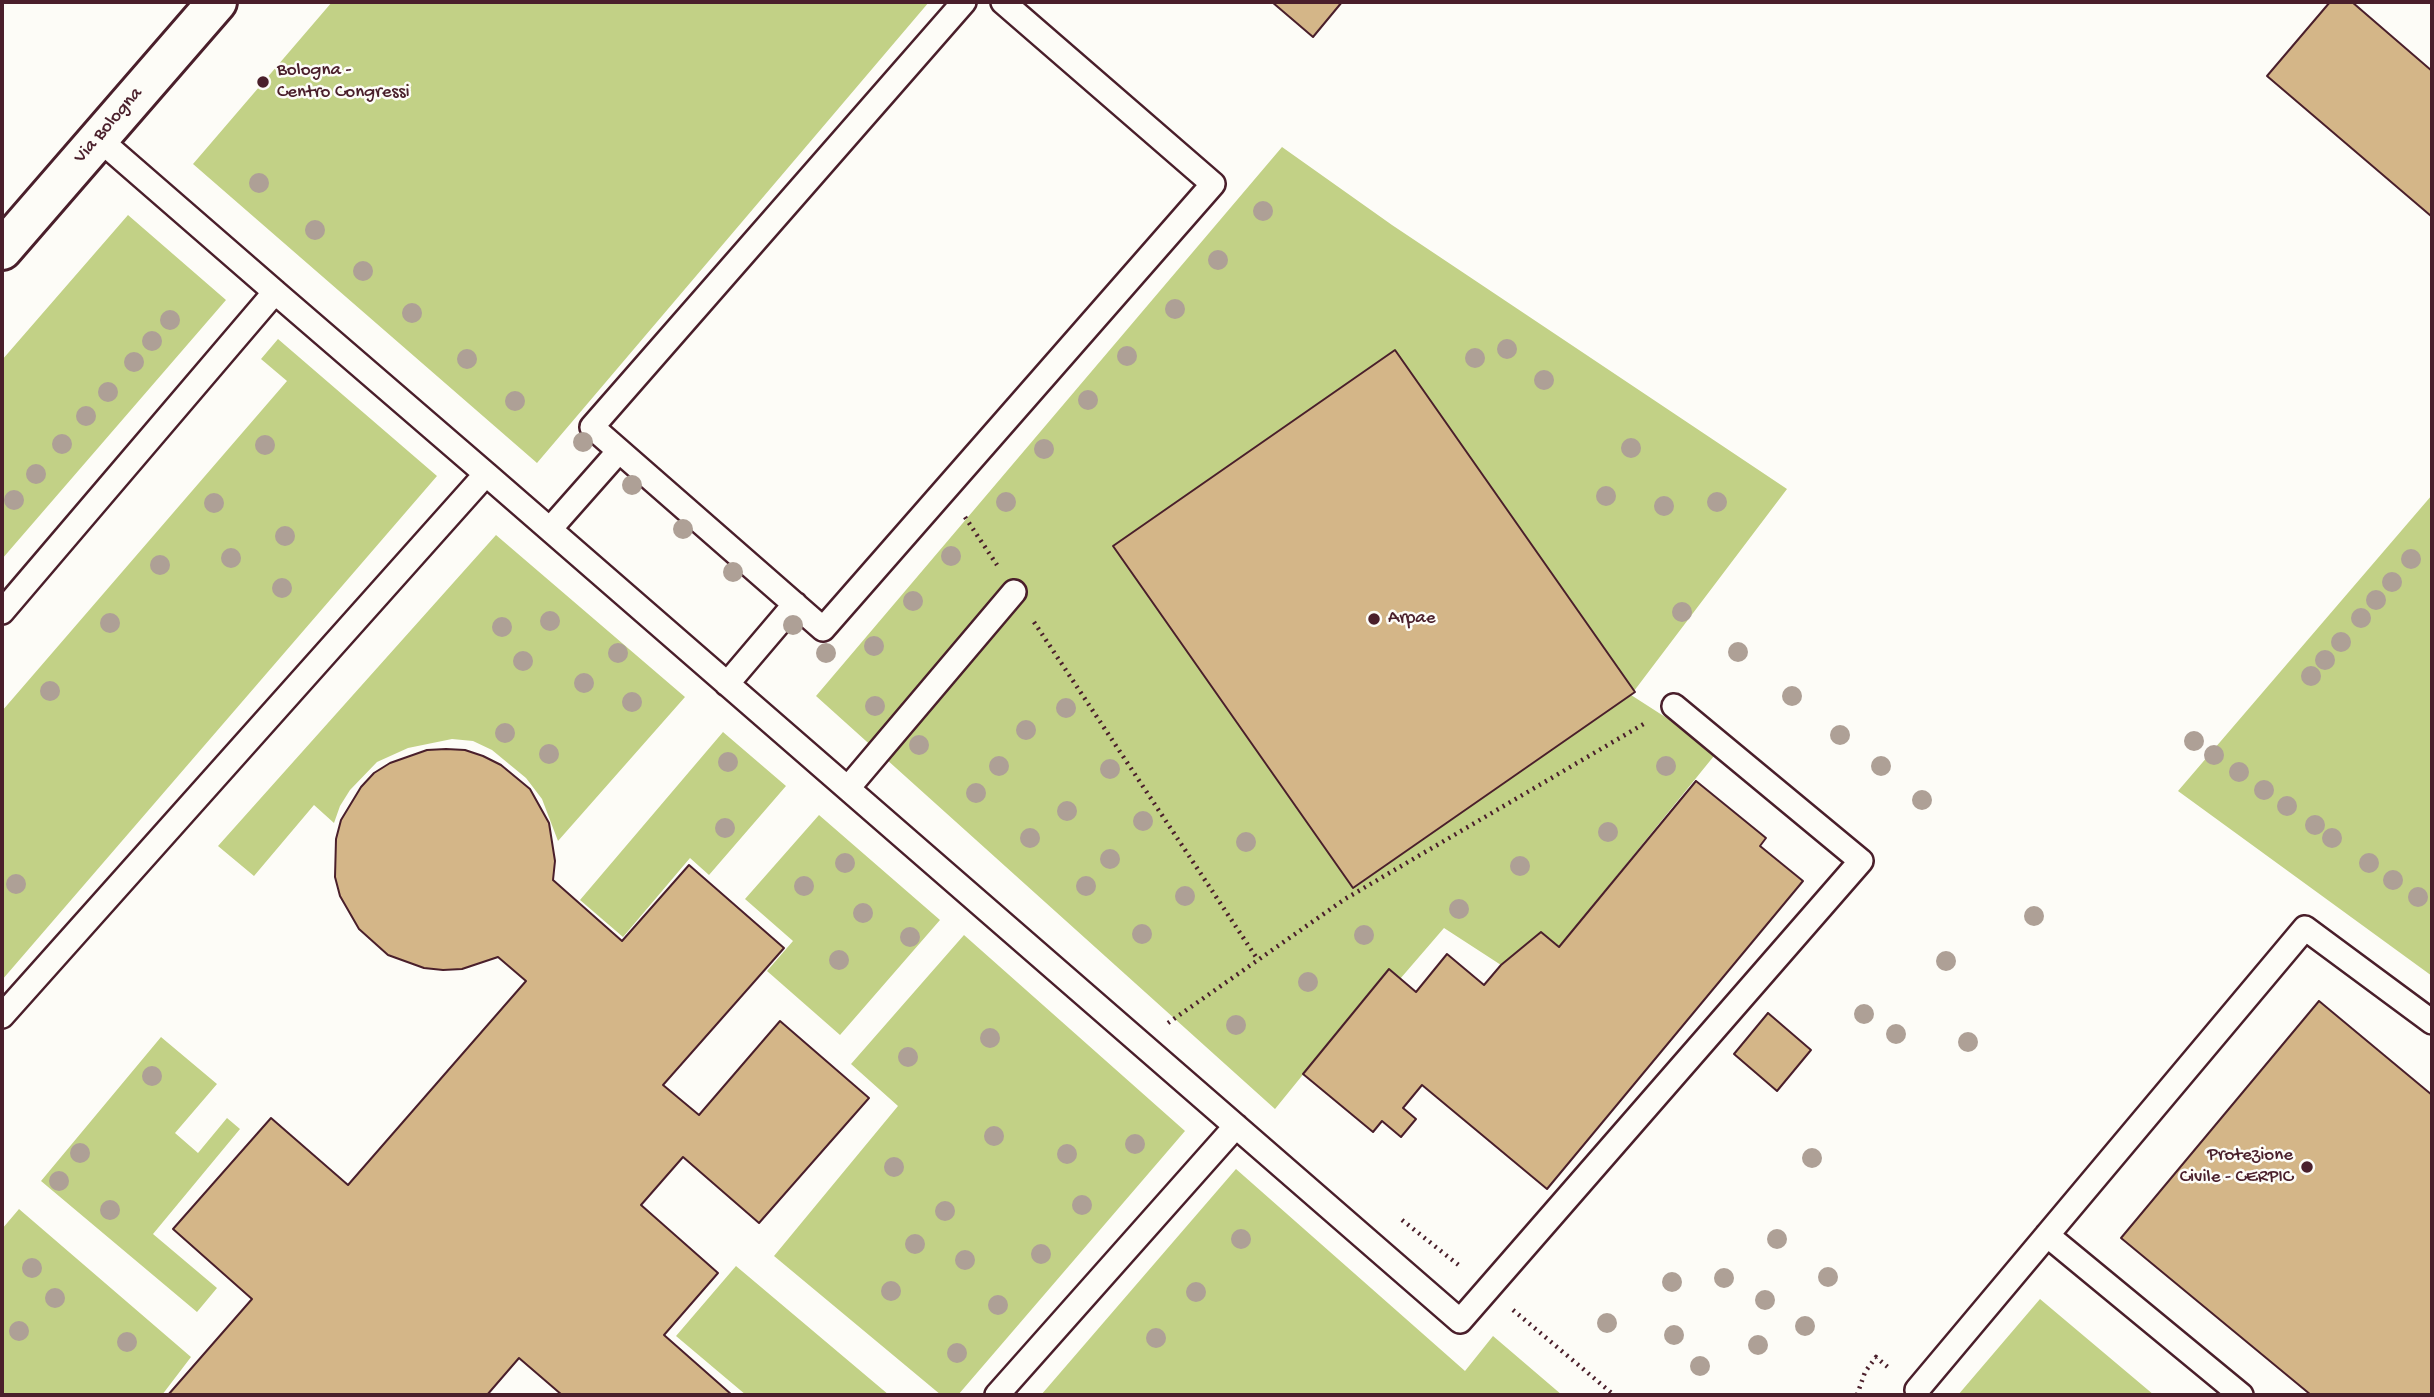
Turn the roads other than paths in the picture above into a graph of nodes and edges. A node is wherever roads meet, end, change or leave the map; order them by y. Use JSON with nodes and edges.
{"nodes":[{"id":1,"x":216,"y":2,"type":"edge"},
{"id":2,"x":964,"y":2,"type":"edge"},
{"id":3,"x":1003,"y":2,"type":"edge"},
{"id":4,"x":99,"y":139,"type":"junction"},
{"id":5,"x":2,"y":250,"type":"edge"},
{"id":6,"x":275,"y":292,"type":"junction"},
{"id":7,"x":619,"y":451,"type":"junction"},
{"id":8,"x":486,"y":474,"type":"junction"},
{"id":9,"x":550,"y":529,"type":"junction"},
{"id":10,"x":1014,"y":592,"type":"road end"},
{"id":11,"x":795,"y":604,"type":"junction"},
{"id":12,"x":2,"y":612,"type":"edge"},
{"id":13,"x":727,"y":684,"type":"junction"},
{"id":14,"x":1674,"y":706,"type":"road end"},
{"id":15,"x":848,"y":788,"type":"junction"},
{"id":16,"x":2,"y":1016,"type":"edge"},
{"id":17,"x":2432,"y":1022,"type":"edge"},
{"id":18,"x":1236,"y":1126,"type":"junction"},
{"id":19,"x":2047,"y":1235,"type":"junction"},
{"id":20,"x":1913,"y":1394,"type":"edge"},
{"id":21,"x":997,"y":1395,"type":"edge"},
{"id":22,"x":2241,"y":1395,"type":"edge"}],
"edges":[{"from":1,"to":4,"type":"main road","name":"Via Bologna"},
{"from":2,"to":7,"type":"lane"},
{"from":3,"to":11,"type":"lane"},
{"from":4,"to":5,"type":"main road","name":"Via Bologna"},
{"from":4,"to":6,"type":"lane"},
{"from":6,"to":8,"type":"lane"},
{"from":6,"to":12,"type":"lane"},
{"from":7,"to":9,"type":"lane"},
{"from":7,"to":11,"type":"lane"},
{"from":8,"to":9,"type":"lane"},
{"from":8,"to":16,"type":"lane"},
{"from":9,"to":13,"type":"lane"},
{"from":10,"to":15,"type":"lane"},
{"from":11,"to":13,"type":"lane"},
{"from":13,"to":15,"type":"lane"},
{"from":14,"to":18,"type":"lane"},
{"from":15,"to":18,"type":"lane"},
{"from":17,"to":19,"type":"lane"},
{"from":18,"to":21,"type":"lane"},
{"from":19,"to":20,"type":"lane"},
{"from":19,"to":22,"type":"lane"}]}
